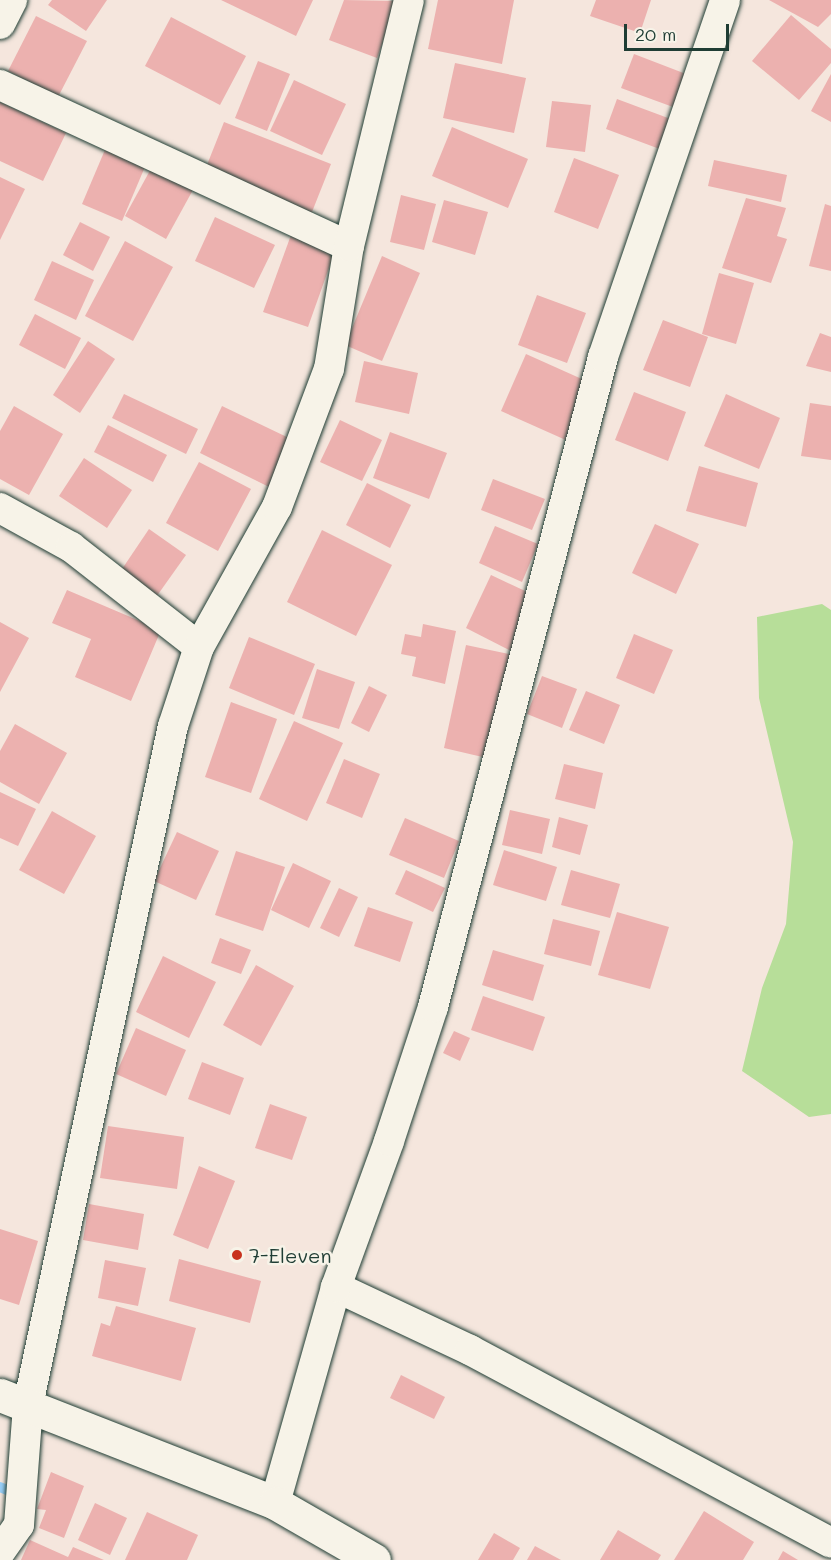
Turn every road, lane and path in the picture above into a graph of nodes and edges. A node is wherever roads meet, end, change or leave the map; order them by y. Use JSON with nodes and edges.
{"nodes":[{"id":1,"x":12,"y":0,"type":"edge"},
{"id":2,"x":409,"y":0,"type":"edge"},
{"id":3,"x":724,"y":0,"type":"edge"},
{"id":4,"x":0,"y":24,"type":"edge"},
{"id":5,"x":0,"y":85,"type":"edge"},
{"id":6,"x":349,"y":246,"type":"junction"},
{"id":7,"x":0,"y":508,"type":"edge"},
{"id":8,"x":199,"y":646,"type":"junction"},
{"id":9,"x":336,"y":1287,"type":"junction"},
{"id":10,"x":14,"y":1400,"type":"edge"},
{"id":11,"x":275,"y":1503,"type":"junction"},
{"id":12,"x":9,"y":1520,"type":"edge"},
{"id":13,"x":831,"y":1544,"type":"edge"},
{"id":14,"x":0,"y":1552,"type":"edge"},
{"id":15,"x":374,"y":1560,"type":"edge"}],
"edges":[{"from":1,"to":4,"type":"street"},
{"from":2,"to":6,"type":"street"},
{"from":3,"to":9,"type":"street"},
{"from":5,"to":6,"type":"street"},
{"from":6,"to":8,"type":"street"},
{"from":7,"to":8,"type":"street"},
{"from":8,"to":10,"type":"street"},
{"from":9,"to":11,"type":"street"},
{"from":9,"to":13,"type":"street"},
{"from":10,"to":11,"type":"street"},
{"from":10,"to":12,"type":"street"},
{"from":11,"to":15,"type":"street"},
{"from":12,"to":14,"type":"street"}]}
